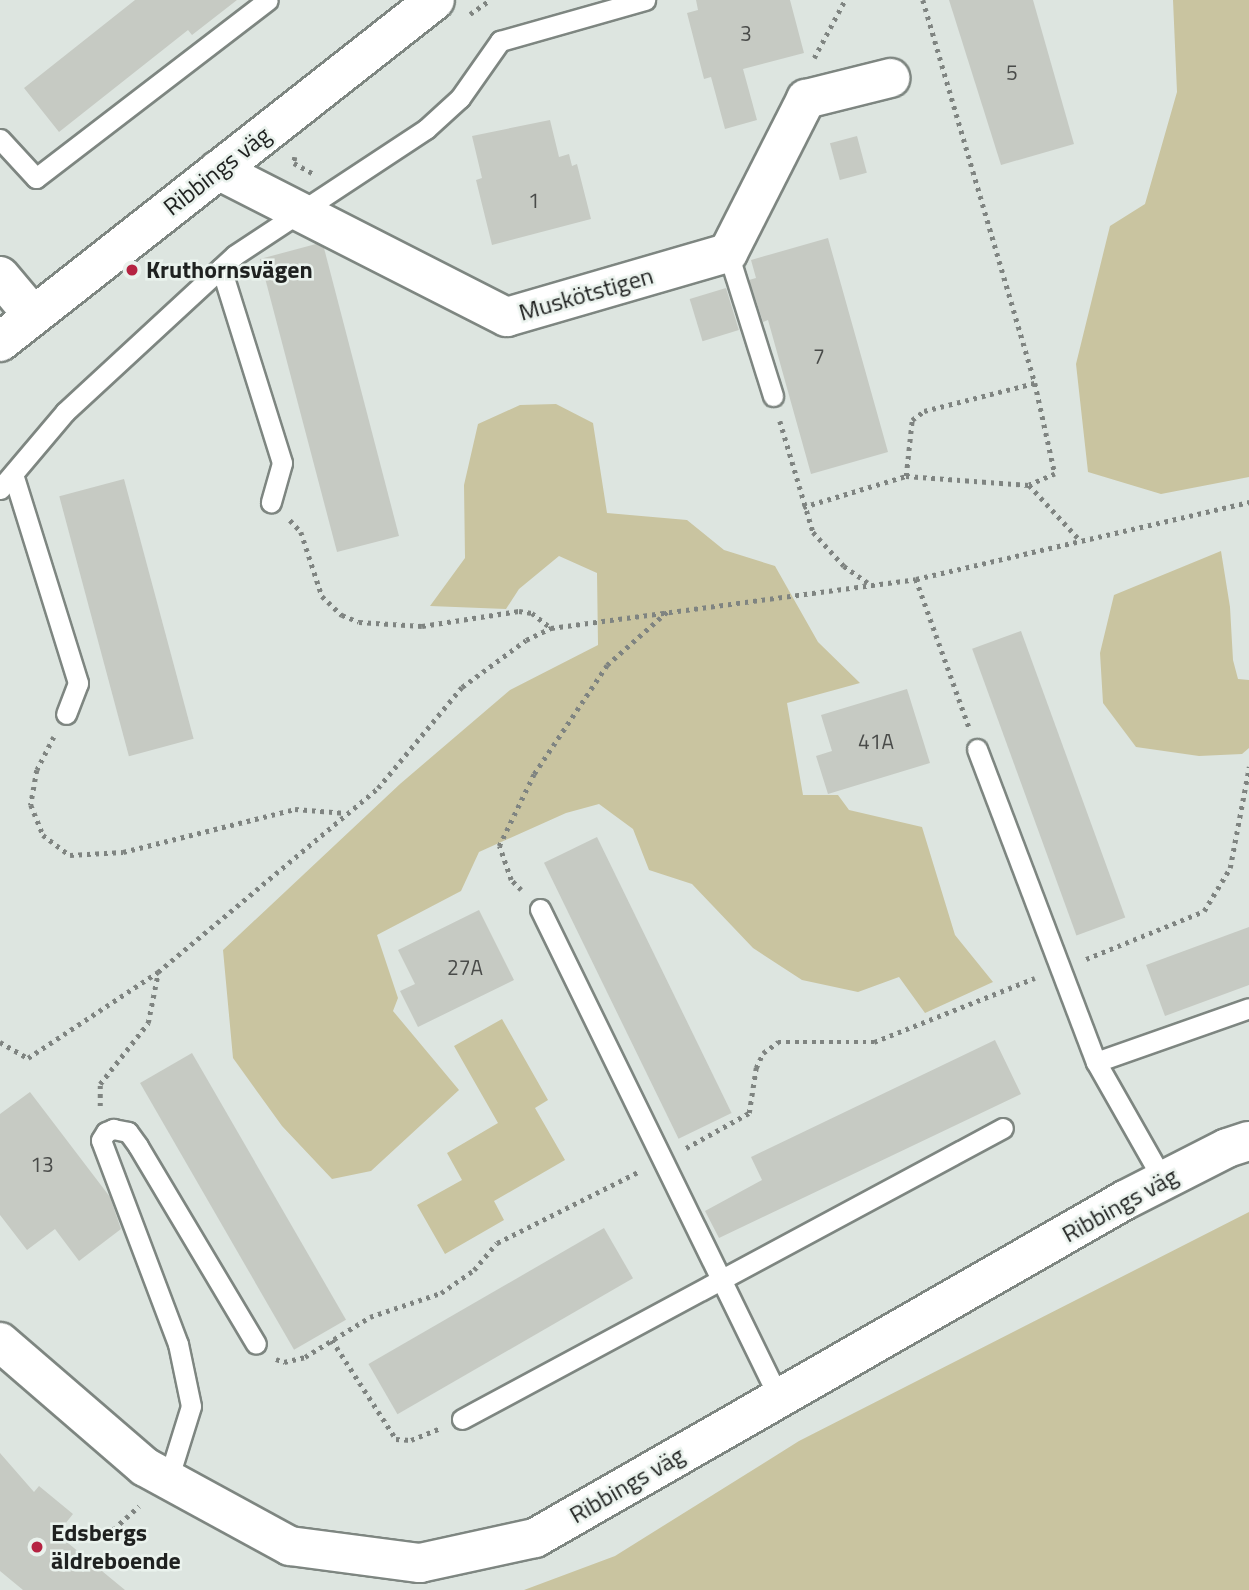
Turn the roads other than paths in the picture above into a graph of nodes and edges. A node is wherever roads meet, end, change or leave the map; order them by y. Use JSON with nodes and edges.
{"nodes":[{"id":1,"x":268,"y":0,"type":"edge"},
{"id":2,"x":645,"y":0,"type":"edge"},
{"id":3,"x":416,"y":6,"type":"edge"},
{"id":4,"x":890,"y":78,"type":"dead end"},
{"id":5,"x":0,"y":139,"type":"edge"},
{"id":6,"x":218,"y":170,"type":"junction"},
{"id":7,"x":299,"y":212,"type":"junction"},
{"id":8,"x":728,"y":253,"type":"junction"},
{"id":9,"x":220,"y":268,"type":"junction"},
{"id":10,"x":0,"y":276,"type":"edge"},
{"id":11,"x":32,"y":314,"type":"junction"},
{"id":12,"x":0,"y":342,"type":"edge"},
{"id":13,"x":773,"y":396,"type":"road end"},
{"id":14,"x":13,"y":474,"type":"junction"},
{"id":15,"x":0,"y":489,"type":"edge"},
{"id":16,"x":271,"y":502,"type":"road end"},
{"id":17,"x":66,"y":714,"type":"road end"},
{"id":18,"x":977,"y":749,"type":"dead end"},
{"id":19,"x":540,"y":909,"type":"road end"},
{"id":20,"x":1249,"y":1008,"type":"edge"},
{"id":21,"x":1096,"y":1062,"type":"junction"},
{"id":22,"x":1003,"y":1128,"type":"dead end"},
{"id":23,"x":1249,"y":1141,"type":"edge"},
{"id":24,"x":1163,"y":1180,"type":"junction"},
{"id":25,"x":720,"y":1278,"type":"junction"},
{"id":26,"x":0,"y":1342,"type":"edge"},
{"id":27,"x":256,"y":1344,"type":"road end"},
{"id":28,"x":779,"y":1398,"type":"junction"},
{"id":29,"x":462,"y":1419,"type":"road end"},
{"id":30,"x":168,"y":1480,"type":"junction"}],
"edges":[{"from":1,"to":5,"type":"lane"},
{"from":2,"to":7,"type":"lane"},
{"from":3,"to":6,"type":"street","name":"Ribbings väg"},
{"from":4,"to":8,"type":"street"},
{"from":6,"to":7,"type":"street","name":"Muskötstigen"},
{"from":6,"to":11,"type":"street","name":"Ribbings väg"},
{"from":7,"to":8,"type":"street","name":"Muskötstigen"},
{"from":7,"to":9,"type":"lane"},
{"from":8,"to":13,"type":"lane"},
{"from":9,"to":14,"type":"lane"},
{"from":9,"to":16,"type":"lane"},
{"from":10,"to":11,"type":"street"},
{"from":11,"to":12,"type":"street","name":"Ribbings väg"},
{"from":14,"to":15,"type":"lane"},
{"from":14,"to":17,"type":"lane"},
{"from":18,"to":21,"type":"lane"},
{"from":19,"to":25,"type":"lane"},
{"from":20,"to":21,"type":"lane"},
{"from":21,"to":24,"type":"lane"},
{"from":22,"to":25,"type":"lane"},
{"from":23,"to":24,"type":"street","name":"Ribbings väg"},
{"from":24,"to":28,"type":"street","name":"Ribbings väg"},
{"from":25,"to":28,"type":"lane"},
{"from":25,"to":29,"type":"lane"},
{"from":26,"to":30,"type":"street","name":"Ribbings väg"},
{"from":27,"to":30,"type":"lane"},
{"from":28,"to":30,"type":"street","name":"Ribbings väg"}]}
